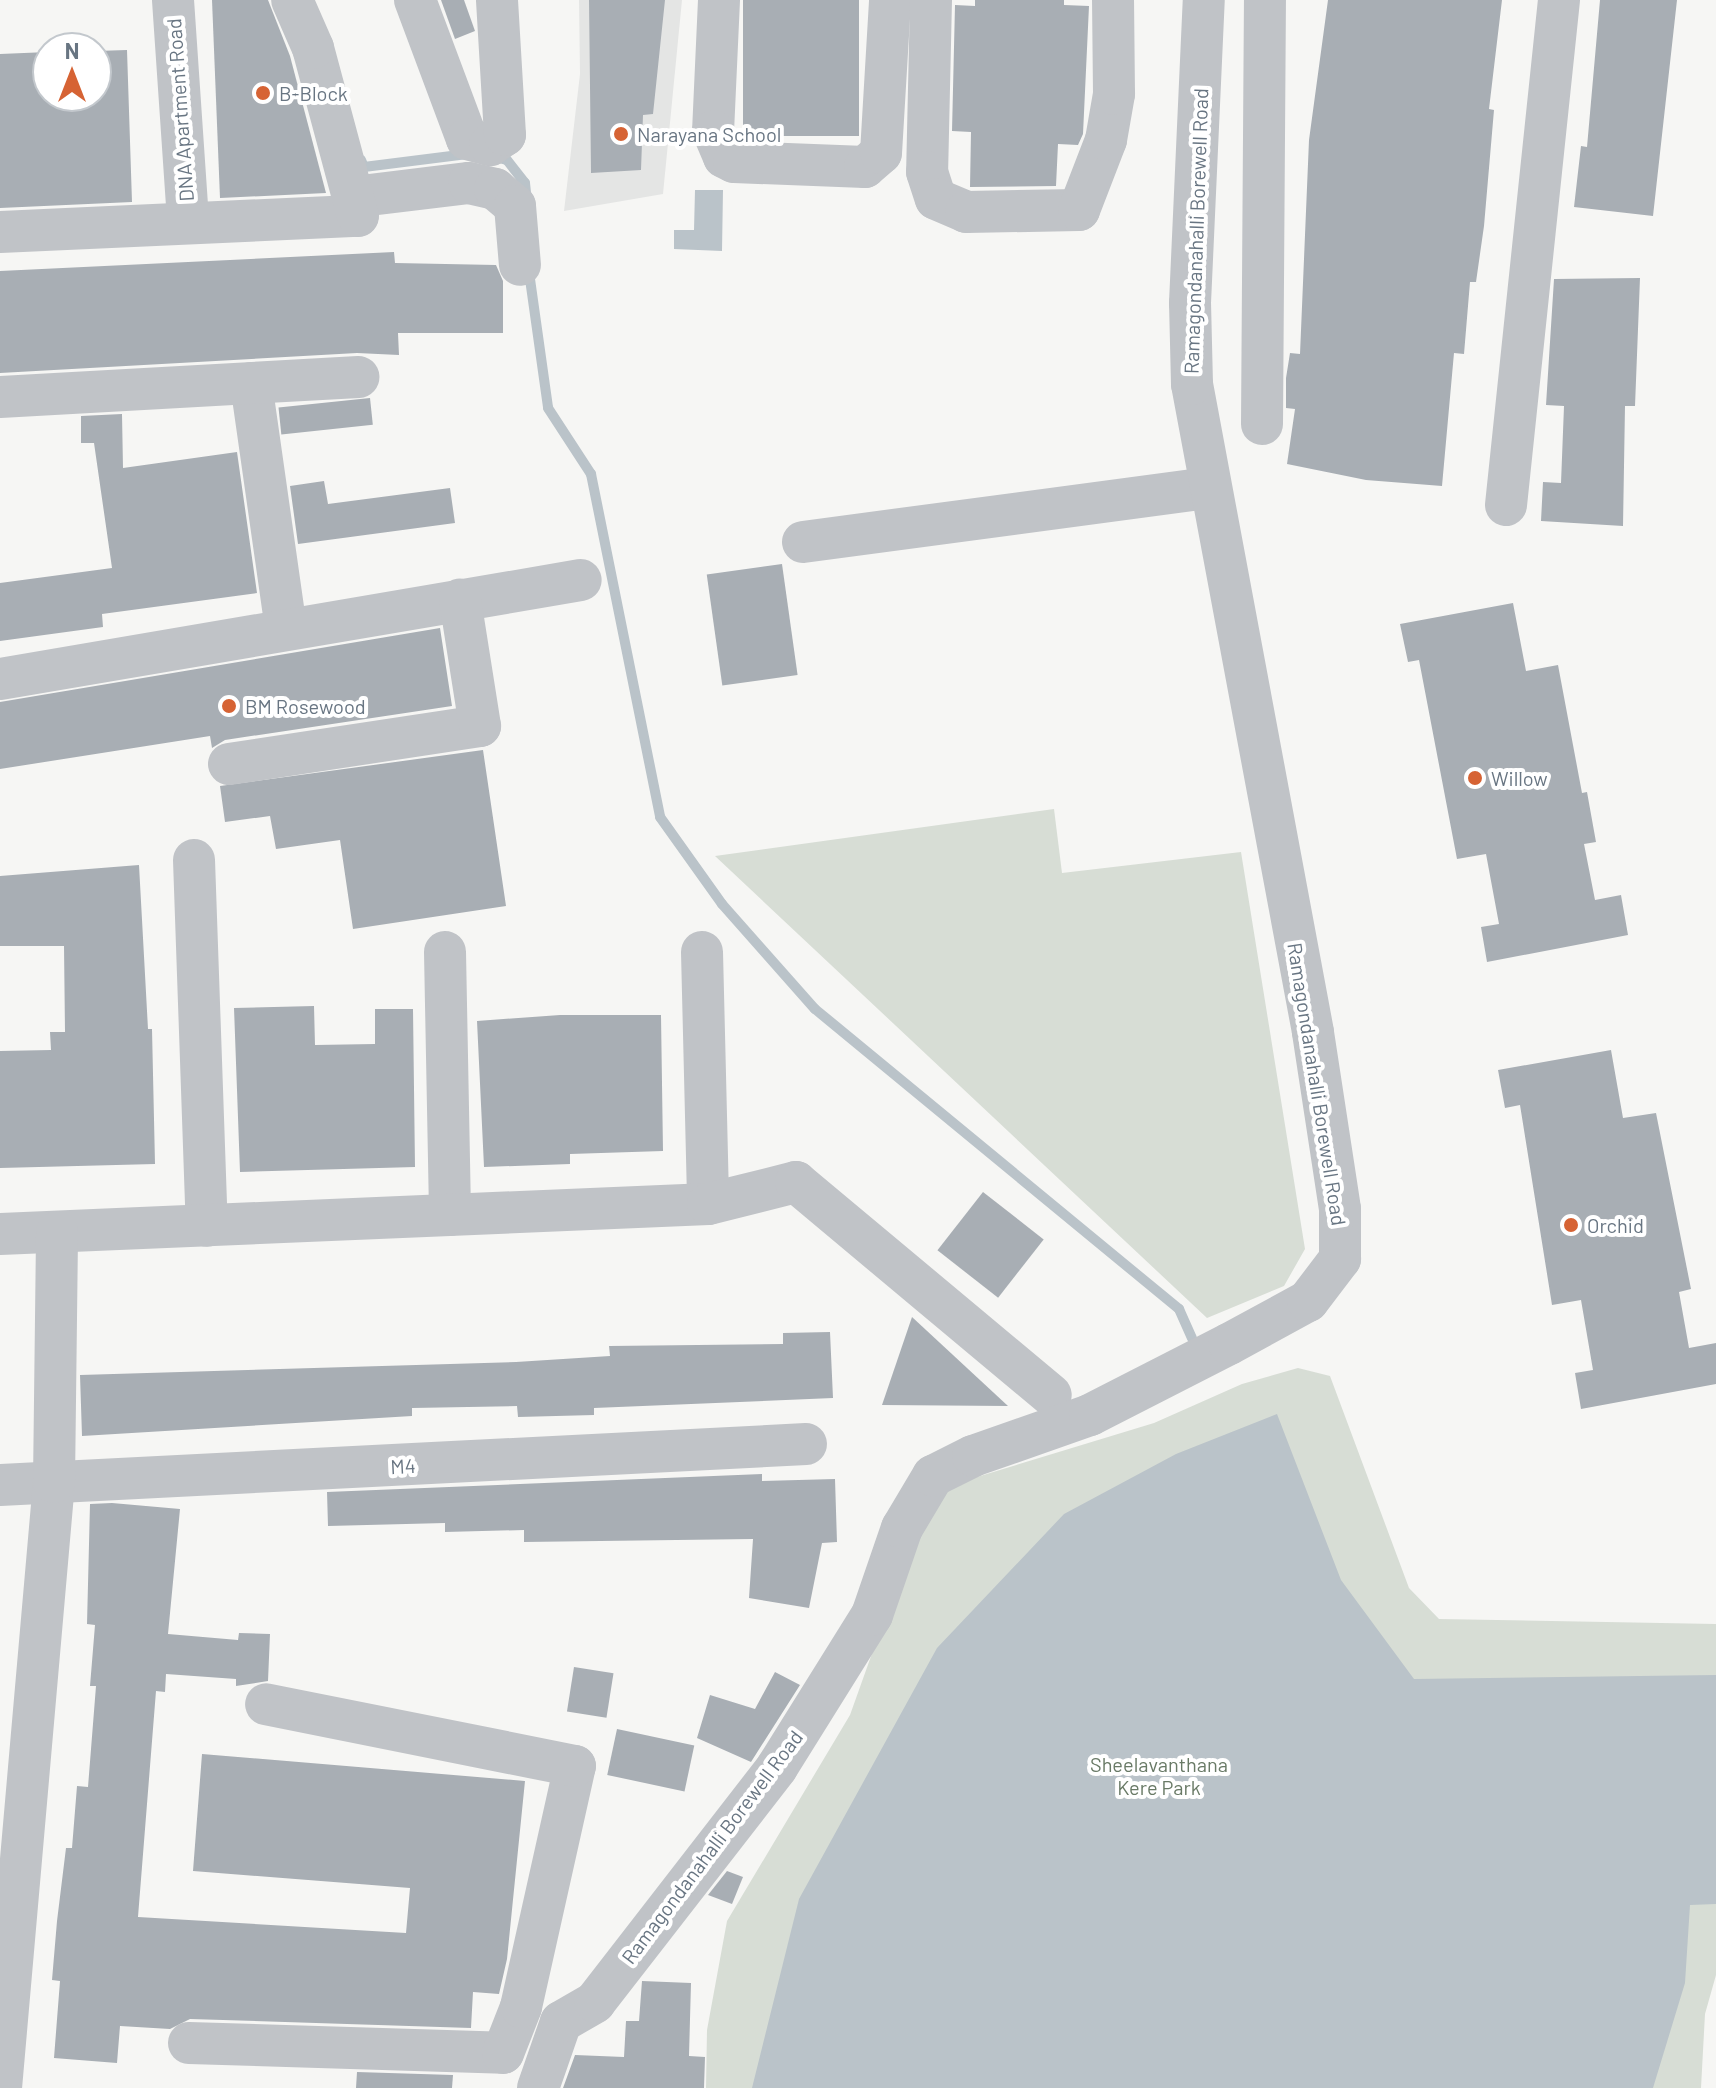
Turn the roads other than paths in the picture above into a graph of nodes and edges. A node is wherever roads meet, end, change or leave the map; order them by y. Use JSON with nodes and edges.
{"nodes":[{"id":1,"x":173,"y":0,"type":"edge"},
{"id":2,"x":292,"y":0,"type":"edge"},
{"id":3,"x":415,"y":0,"type":"edge"},
{"id":4,"x":497,"y":0,"type":"edge"},
{"id":5,"x":719,"y":0,"type":"edge"},
{"id":6,"x":890,"y":0,"type":"edge"},
{"id":7,"x":931,"y":0,"type":"edge"},
{"id":8,"x":1113,"y":0,"type":"edge"},
{"id":9,"x":1204,"y":0,"type":"edge"},
{"id":10,"x":1265,"y":0,"type":"edge"},
{"id":11,"x":1559,"y":0,"type":"edge"},
{"id":12,"x":353,"y":197,"type":"junction"},
{"id":13,"x":188,"y":220,"type":"junction"},
{"id":14,"x":0,"y":232,"type":"edge"},
{"id":15,"x":520,"y":265,"type":"dead end"},
{"id":16,"x":358,"y":377,"type":"dead end"},
{"id":17,"x":251,"y":383,"type":"junction"},
{"id":18,"x":0,"y":397,"type":"edge"},
{"id":19,"x":1262,"y":424,"type":"dead end"},
{"id":20,"x":1209,"y":488,"type":"junction"},
{"id":21,"x":1506,"y":505,"type":"dead end"},
{"id":22,"x":803,"y":542,"type":"dead end"},
{"id":23,"x":581,"y":580,"type":"dead end"},
{"id":24,"x":460,"y":600,"type":"junction"},
{"id":25,"x":286,"y":629,"type":"junction"},
{"id":26,"x":0,"y":679,"type":"edge"},
{"id":27,"x":229,"y":764,"type":"dead end"},
{"id":28,"x":194,"y":860,"type":"dead end"},
{"id":29,"x":445,"y":952,"type":"dead end"},
{"id":30,"x":702,"y":952,"type":"dead end"},
{"id":31,"x":708,"y":1204,"type":"junction"},
{"id":32,"x":450,"y":1215,"type":"junction"},
{"id":33,"x":207,"y":1226,"type":"junction"},
{"id":34,"x":57,"y":1232,"type":"junction"},
{"id":35,"x":0,"y":1234,"type":"edge"},
{"id":36,"x":1051,"y":1395,"type":"dead end"},
{"id":37,"x":806,"y":1444,"type":"dead end"},
{"id":38,"x":54,"y":1482,"type":"junction"},
{"id":39,"x":0,"y":1485,"type":"edge"},
{"id":40,"x":266,"y":1704,"type":"dead end"},
{"id":41,"x":4,"y":1962,"type":"edge"},
{"id":42,"x":521,"y":2007,"type":"junction"},
{"id":43,"x":561,"y":2022,"type":"junction"},
{"id":44,"x":189,"y":2043,"type":"dead end"},
{"id":45,"x":1,"y":2088,"type":"edge"},
{"id":46,"x":538,"y":2088,"type":"edge"}],
"edges":[{"from":1,"to":13,"type":"street","name":"DNA Apartment Road"},
{"from":2,"to":12,"type":"street"},
{"from":3,"to":4,"type":"street"},
{"from":5,"to":6,"type":"street"},
{"from":7,"to":8,"type":"street"},
{"from":9,"to":20,"type":"street","name":"Ramagondanahalli Borewell Road"},
{"from":10,"to":19,"type":"street"},
{"from":11,"to":21,"type":"street"},
{"from":12,"to":13,"type":"street"},
{"from":12,"to":15,"type":"street"},
{"from":13,"to":14,"type":"street"},
{"from":16,"to":17,"type":"street"},
{"from":17,"to":18,"type":"street"},
{"from":17,"to":25,"type":"street"},
{"from":20,"to":22,"type":"street"},
{"from":20,"to":43,"type":"street","name":"Ramagondanahalli Borewell Road"},
{"from":23,"to":24,"type":"street"},
{"from":24,"to":25,"type":"street"},
{"from":24,"to":27,"type":"street"},
{"from":25,"to":26,"type":"street"},
{"from":28,"to":33,"type":"street"},
{"from":29,"to":32,"type":"street"},
{"from":30,"to":31,"type":"street"},
{"from":31,"to":32,"type":"street"},
{"from":31,"to":36,"type":"street"},
{"from":32,"to":33,"type":"street"},
{"from":33,"to":34,"type":"street"},
{"from":34,"to":35,"type":"street"},
{"from":34,"to":38,"type":"street"},
{"from":37,"to":38,"type":"street","name":"M4"},
{"from":38,"to":39,"type":"street","name":"M4"},
{"from":38,"to":41,"type":"street"},
{"from":40,"to":42,"type":"street"},
{"from":41,"to":45,"type":"street"},
{"from":42,"to":43,"type":"street"},
{"from":42,"to":44,"type":"street"},
{"from":43,"to":46,"type":"street"}]}
